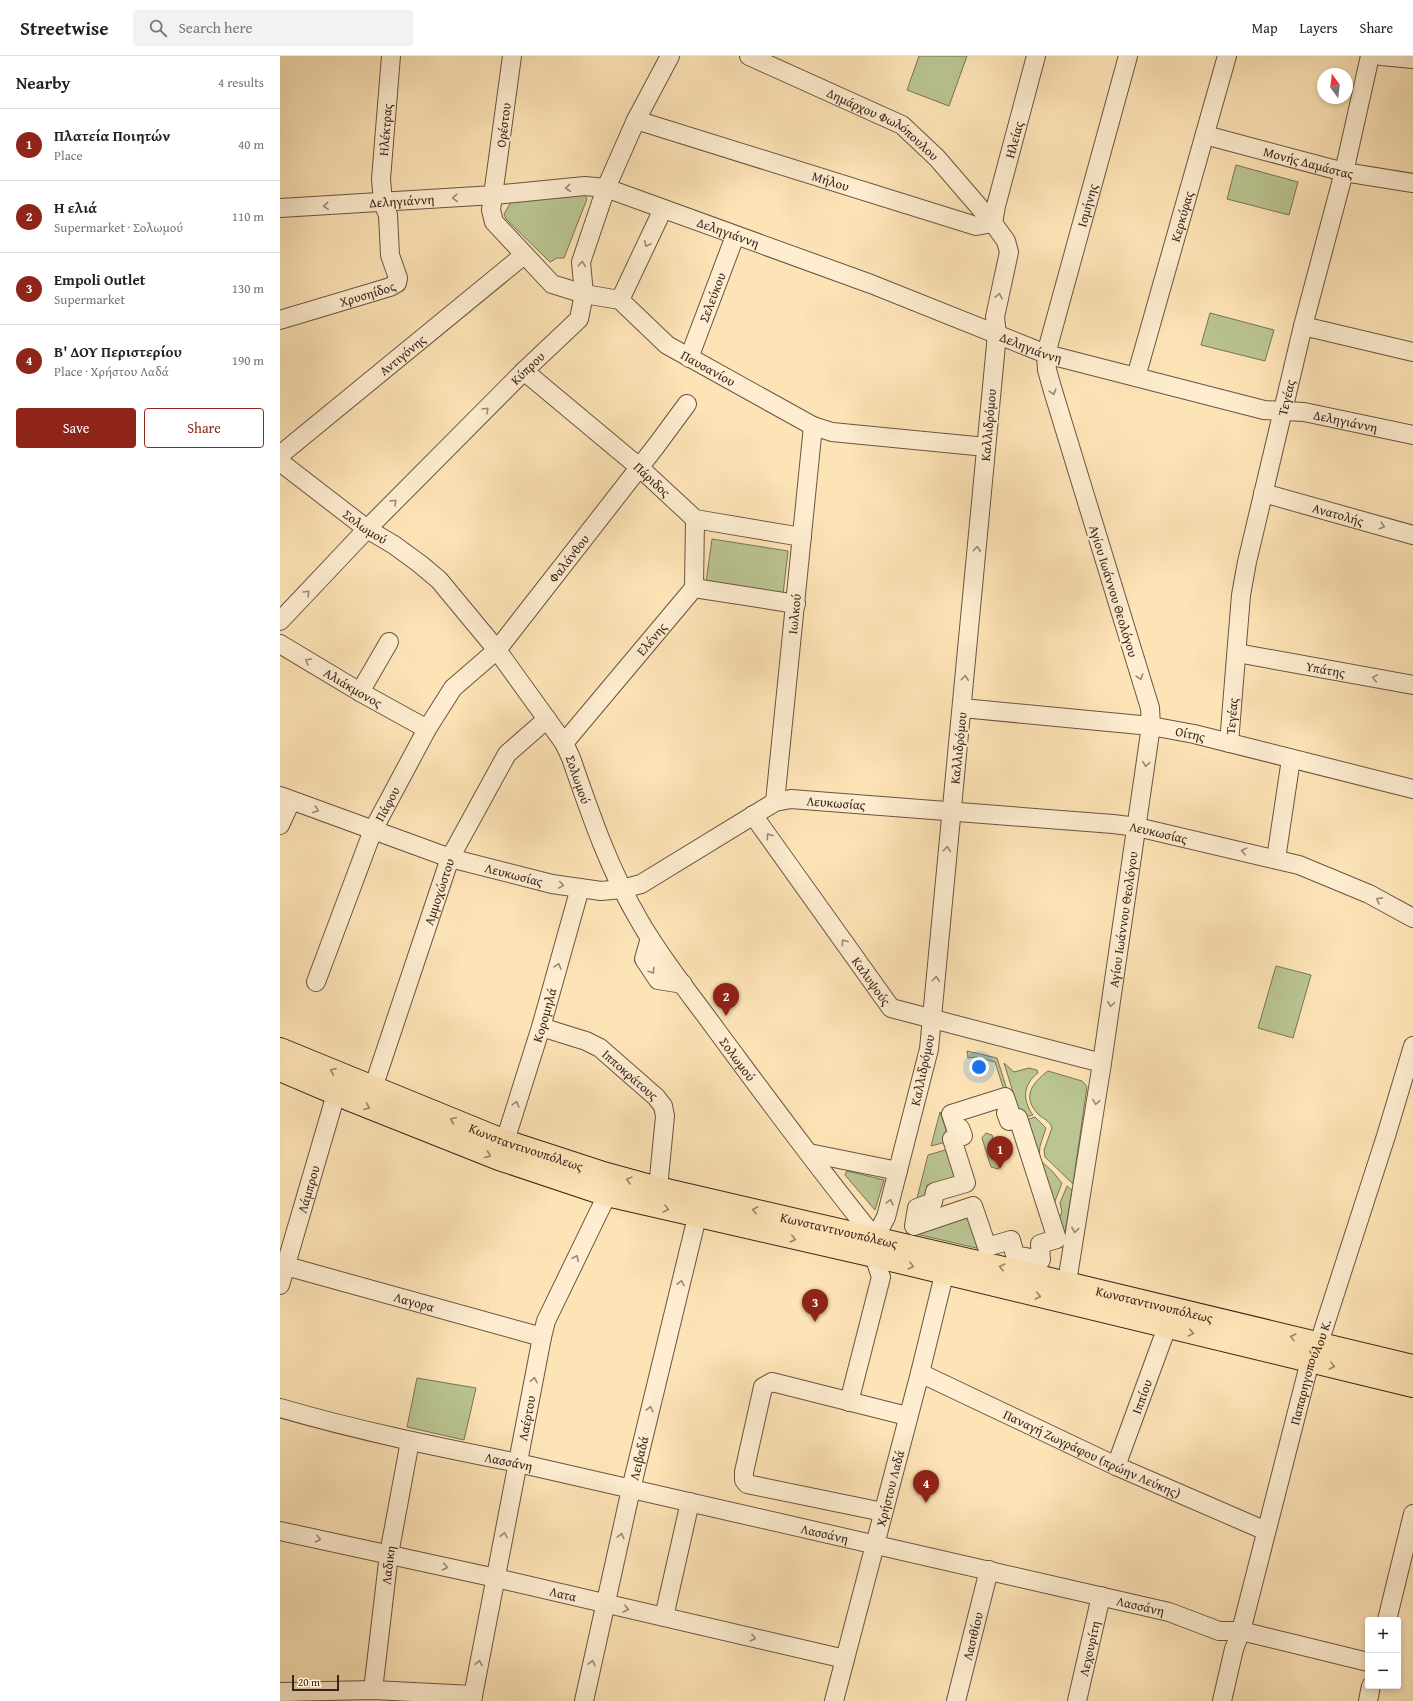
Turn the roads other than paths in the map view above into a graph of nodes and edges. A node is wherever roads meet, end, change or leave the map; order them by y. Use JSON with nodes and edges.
{"nodes":[{"id":1,"x":390,"y":56,"type":"edge"},
{"id":2,"x":512,"y":56,"type":"edge"},
{"id":3,"x":670,"y":56,"type":"edge"},
{"id":4,"x":749,"y":56,"type":"edge"},
{"id":5,"x":1036,"y":56,"type":"edge"},
{"id":6,"x":1128,"y":56,"type":"edge"},
{"id":7,"x":1227,"y":56,"type":"edge"},
{"id":8,"x":1370,"y":56,"type":"edge"},
{"id":9,"x":1380,"y":56,"type":"edge"},
{"id":10,"x":1413,"y":59,"type":"edge"},
{"id":11,"x":636,"y":120,"type":"junction"},
{"id":12,"x":1205,"y":135,"type":"junction"},
{"id":13,"x":1344,"y":172,"type":"junction"},
{"id":14,"x":1413,"y":182,"type":"edge"},
{"id":15,"x":606,"y":188,"type":"junction"},
{"id":16,"x":494,"y":195,"type":"junction"},
{"id":17,"x":383,"y":202,"type":"junction"},
{"id":18,"x":280,"y":208,"type":"edge"},
{"id":19,"x":663,"y":209,"type":"junction"},
{"id":20,"x":993,"y":223,"type":"junction"},
{"id":21,"x":735,"y":236,"type":"junction"},
{"id":22,"x":524,"y":255,"type":"junction"},
{"id":23,"x":584,"y":294,"type":"junction"},
{"id":24,"x":620,"y":300,"type":"junction"},
{"id":25,"x":280,"y":320,"type":"edge"},
{"id":26,"x":1303,"y":326,"type":"junction"},
{"id":27,"x":997,"y":334,"type":"junction"},
{"id":28,"x":1413,"y":352,"type":"edge"},
{"id":29,"x":1046,"y":354,"type":"junction"},
{"id":30,"x":689,"y":358,"type":"junction"},
{"id":31,"x":524,"y":371,"type":"junction"},
{"id":32,"x":1136,"y":377,"type":"junction"},
{"id":33,"x":687,"y":404,"type":"dead end"},
{"id":34,"x":1282,"y":411,"type":"junction"},
{"id":35,"x":813,"y":426,"type":"junction"},
{"id":36,"x":1413,"y":435,"type":"edge"},
{"id":37,"x":986,"y":447,"type":"junction"},
{"id":38,"x":280,"y":455,"type":"edge"},
{"id":39,"x":280,"y":462,"type":"edge"},
{"id":40,"x":639,"y":467,"type":"junction"},
{"id":41,"x":1263,"y":493,"type":"junction"},
{"id":42,"x":695,"y":519,"type":"junction"},
{"id":43,"x":367,"y":529,"type":"junction"},
{"id":44,"x":1413,"y":535,"type":"edge"},
{"id":45,"x":802,"y":536,"type":"junction"},
{"id":46,"x":694,"y":588,"type":"junction"},
{"id":47,"x":796,"y":604,"type":"junction"},
{"id":48,"x":280,"y":621,"type":"edge"},
{"id":49,"x":389,"y":642,"type":"dead end"},
{"id":50,"x":280,"y":644,"type":"edge"},
{"id":51,"x":497,"y":650,"type":"junction"},
{"id":52,"x":1237,"y":652,"type":"junction"},
{"id":53,"x":1413,"y":685,"type":"edge"},
{"id":54,"x":360,"y":692,"type":"junction"},
{"id":55,"x":962,"y":708,"type":"junction"},
{"id":56,"x":547,"y":719,"type":"junction"},
{"id":57,"x":1151,"y":726,"type":"junction"},
{"id":58,"x":427,"y":729,"type":"junction"},
{"id":59,"x":564,"y":743,"type":"junction"},
{"id":60,"x":1229,"y":743,"type":"junction"},
{"id":61,"x":1291,"y":759,"type":"junction"},
{"id":62,"x":1413,"y":789,"type":"edge"},
{"id":63,"x":286,"y":798,"type":"edge"},
{"id":64,"x":775,"y":802,"type":"junction"},
{"id":65,"x":951,"y":811,"type":"junction"},
{"id":66,"x":753,"y":815,"type":"junction"},
{"id":67,"x":280,"y":825,"type":"edge"},
{"id":68,"x":1137,"y":827,"type":"junction"},
{"id":69,"x":373,"y":830,"type":"junction"},
{"id":70,"x":450,"y":858,"type":"junction"},
{"id":71,"x":1276,"y":859,"type":"junction"},
{"id":72,"x":580,"y":888,"type":"junction"},
{"id":73,"x":622,"y":889,"type":"junction"},
{"id":74,"x":1413,"y":918,"type":"edge"},
{"id":75,"x":316,"y":982,"type":"dead end"},
{"id":76,"x":932,"y":1018,"type":"junction"},
{"id":77,"x":540,"y":1027,"type":"junction"},
{"id":78,"x":1413,"y":1046,"type":"edge"},
{"id":79,"x":280,"y":1049,"type":"edge"},
{"id":80,"x":1102,"y":1063,"type":"junction"},
{"id":81,"x":280,"y":1070,"type":"edge"},
{"id":82,"x":373,"y":1088,"type":"junction"},
{"id":83,"x":336,"y":1094,"type":"junction"},
{"id":84,"x":1018,"y":1118,"type":"joint"},
{"id":85,"x":505,"y":1141,"type":"junction"},
{"id":86,"x":810,"y":1154,"type":"junction"},
{"id":87,"x":898,"y":1171,"type":"junction"},
{"id":88,"x":658,"y":1188,"type":"junction"},
{"id":89,"x":607,"y":1195,"type":"junction"},
{"id":90,"x":697,"y":1217,"type":"junction"},
{"id":91,"x":874,"y":1247,"type":"junction"},
{"id":92,"x":286,"y":1266,"type":"junction"},
{"id":93,"x":944,"y":1274,"type":"junction"},
{"id":94,"x":1067,"y":1282,"type":"junction"},
{"id":95,"x":280,"y":1284,"type":"edge"},
{"id":96,"x":1167,"y":1327,"type":"junction"},
{"id":97,"x":542,"y":1337,"type":"junction"},
{"id":98,"x":1314,"y":1352,"type":"junction"},
{"id":99,"x":1413,"y":1366,"type":"edge"},
{"id":100,"x":920,"y":1373,"type":"junction"},
{"id":101,"x":1413,"y":1386,"type":"edge"},
{"id":102,"x":849,"y":1402,"type":"junction"},
{"id":103,"x":280,"y":1408,"type":"edge"},
{"id":104,"x":908,"y":1416,"type":"junction"},
{"id":105,"x":410,"y":1441,"type":"junction"},
{"id":106,"x":518,"y":1463,"type":"junction"},
{"id":107,"x":1116,"y":1466,"type":"junction"},
{"id":108,"x":631,"y":1489,"type":"junction"},
{"id":109,"x":690,"y":1502,"type":"junction"},
{"id":110,"x":883,"y":1512,"type":"junction"},
{"id":111,"x":1413,"y":1514,"type":"edge"},
{"id":112,"x":280,"y":1531,"type":"edge"},
{"id":113,"x":1266,"y":1531,"type":"junction"},
{"id":114,"x":875,"y":1544,"type":"junction"},
{"id":115,"x":389,"y":1554,"type":"junction"},
{"id":116,"x":989,"y":1570,"type":"junction"},
{"id":117,"x":496,"y":1578,"type":"junction"},
{"id":118,"x":1101,"y":1596,"type":"junction"},
{"id":119,"x":605,"y":1604,"type":"junction"},
{"id":120,"x":664,"y":1617,"type":"junction"},
{"id":121,"x":1387,"y":1617,"type":"edge"},
{"id":122,"x":1241,"y":1631,"type":"junction"},
{"id":123,"x":845,"y":1659,"type":"junction"},
{"id":124,"x":1365,"y":1661,"type":"edge"},
{"id":125,"x":1370,"y":1689,"type":"edge"},
{"id":126,"x":373,"y":1690,"type":"junction"},
{"id":127,"x":280,"y":1692,"type":"edge"},
{"id":128,"x":473,"y":1698,"type":"edge"},
{"id":129,"x":584,"y":1701,"type":"edge"},
{"id":130,"x":834,"y":1701,"type":"edge"},
{"id":131,"x":956,"y":1701,"type":"edge"},
{"id":132,"x":1077,"y":1701,"type":"edge"},
{"id":133,"x":1222,"y":1701,"type":"edge"},
{"id":134,"x":1368,"y":1701,"type":"edge"}],
"edges":[{"from":1,"to":17,"type":"street","name":"Ηλέκτρας"},
{"from":2,"to":16,"type":"street","name":"Ορέστου"},
{"from":3,"to":11,"type":"street","name":"Κύπρου"},
{"from":4,"to":20,"type":"street","name":"Δημάρχου Φωλόπουλου"},
{"from":5,"to":20,"type":"street","name":"Ηλείας"},
{"from":6,"to":29,"type":"street","name":"Ισμήνης"},
{"from":7,"to":12,"type":"street","name":"Κερκύρας"},
{"from":8,"to":13,"type":"street","name":"Τεγέας"},
{"from":9,"to":10,"type":"street"},
{"from":11,"to":15,"type":"street","name":"Κύπρου"},
{"from":11,"to":20,"type":"street","name":"Μήλου"},
{"from":12,"to":13,"type":"street","name":"Μονής Δαμάστας"},
{"from":12,"to":32,"type":"street","name":"Κερκύρας"},
{"from":13,"to":14,"type":"street","name":"Μονής Δαμάστας"},
{"from":13,"to":26,"type":"street","name":"Τεγέας"},
{"from":15,"to":16,"type":"street","name":"Δεληγιάννη","one_way":true},
{"from":15,"to":19,"type":"street","name":"Δεληγιάννη"},
{"from":23,"to":15,"type":"street","name":"Κύπρου","one_way":true},
{"from":16,"to":17,"type":"street","name":"Δεληγιάννη","one_way":true},
{"from":16,"to":22,"type":"street"},
{"from":17,"to":18,"type":"street","name":"Δεληγιάννη","one_way":true},
{"from":17,"to":25,"type":"street","name":"Χρυσηίδος"},
{"from":19,"to":21,"type":"street","name":"Δεληγιάννη"},
{"from":19,"to":24,"type":"street","one_way":true},
{"from":27,"to":20,"type":"street","name":"Καλλιδρόμου","one_way":true},
{"from":21,"to":27,"type":"street","name":"Δεληγιάννη"},
{"from":21,"to":30,"type":"street","name":"Σελεύκου"},
{"from":22,"to":23,"type":"street"},
{"from":22,"to":38,"type":"street","name":"Αντιγόνης"},
{"from":23,"to":24,"type":"street"},
{"from":23,"to":31,"type":"street","name":"Κύπρου"},
{"from":24,"to":30,"type":"street","name":"Παυσανίου"},
{"from":26,"to":28,"type":"street"},
{"from":26,"to":34,"type":"street","name":"Τεγέας"},
{"from":27,"to":29,"type":"street","name":"Δεληγιάννη"},
{"from":27,"to":37,"type":"street","name":"Καλλιδρόμου"},
{"from":29,"to":32,"type":"street","name":"Δεληγιάννη"},
{"from":29,"to":57,"type":"street","name":"Αγίου Ιωάννου Θεολόγου","one_way":true},
{"from":30,"to":35,"type":"street","name":"Παυσανίου"},
{"from":31,"to":40,"type":"street","name":"Πάριδος"},
{"from":43,"to":31,"type":"street","name":"Κύπρου","one_way":true},
{"from":32,"to":34,"type":"street","name":"Δεληγιάννη"},
{"from":33,"to":40,"type":"street","name":"Φαλάνθου"},
{"from":34,"to":36,"type":"street","name":"Δεληγιάννη"},
{"from":34,"to":41,"type":"street","name":"Τεγέας"},
{"from":35,"to":37,"type":"street","name":"Παυσανίου"},
{"from":35,"to":45,"type":"street","name":"Ιωλκού"},
{"from":55,"to":37,"type":"street","name":"Καλλιδρόμου","one_way":true},
{"from":39,"to":43,"type":"street","name":"Σολωμού"},
{"from":40,"to":42,"type":"street","name":"Πάριδος"},
{"from":40,"to":51,"type":"street","name":"Φαλάνθου"},
{"from":41,"to":44,"type":"street","name":"Ανατολής","one_way":true},
{"from":41,"to":52,"type":"street","name":"Τεγέας"},
{"from":42,"to":45,"type":"street"},
{"from":42,"to":46,"type":"street"},
{"from":48,"to":43,"type":"street","name":"Κύπρου","one_way":true},
{"from":43,"to":51,"type":"street","name":"Σολωμού"},
{"from":45,"to":47,"type":"street","name":"Ιωλκού"},
{"from":46,"to":47,"type":"street"},
{"from":46,"to":59,"type":"street","name":"Ελένης"},
{"from":47,"to":64,"type":"street","name":"Ιωλκού"},
{"from":49,"to":54,"type":"street"},
{"from":54,"to":50,"type":"street","name":"Αλιάκμονος","one_way":true},
{"from":51,"to":56,"type":"street","name":"Σολωμού"},
{"from":51,"to":58,"type":"street","name":"Πάφου"},
{"from":53,"to":52,"type":"street","name":"Υπάτης","one_way":true},
{"from":52,"to":60,"type":"street","name":"Τεγέας"},
{"from":54,"to":58,"type":"street","name":"Αλιάκμονος"},
{"from":55,"to":57,"type":"street","name":"Οίτης"},
{"from":55,"to":65,"type":"street","name":"Καλλιδρόμου"},
{"from":56,"to":59,"type":"street","name":"Σολωμού"},
{"from":56,"to":70,"type":"street","name":"Αμμοχώστου"},
{"from":57,"to":60,"type":"street","name":"Οίτης"},
{"from":57,"to":68,"type":"street","name":"Αγίου Ιωάννου Θεολόγου","one_way":true},
{"from":58,"to":69,"type":"street","name":"Πάφου"},
{"from":59,"to":73,"type":"street","name":"Σολωμού"},
{"from":60,"to":61,"type":"street","name":"Οίτης"},
{"from":61,"to":62,"type":"street","name":"Οίτης"},
{"from":61,"to":71,"type":"street"},
{"from":63,"to":67,"type":"street"},
{"from":63,"to":69,"type":"street","name":"Λευκωσίας","one_way":true},
{"from":64,"to":65,"type":"street","name":"Λευκωσίας"},
{"from":64,"to":66,"type":"street","name":"Λευκωσίας"},
{"from":65,"to":68,"type":"street","name":"Λευκωσίας"},
{"from":76,"to":65,"type":"street","name":"Καλλιδρόμου","one_way":true},
{"from":66,"to":73,"type":"street","name":"Λευκωσίας"},
{"from":76,"to":66,"type":"street","name":"Καλυψούς","one_way":true},
{"from":71,"to":68,"type":"street","name":"Λευκωσίας","one_way":true},
{"from":68,"to":80,"type":"street","name":"Αγίου Ιωάννου Θεολόγου","one_way":true},
{"from":69,"to":70,"type":"street","name":"Λευκωσίας"},
{"from":69,"to":75,"type":"street","name":"Πάφου"},
{"from":70,"to":72,"type":"street","name":"Λευκωσίας","one_way":true},
{"from":70,"to":82,"type":"street","name":"Αμμοχώστου"},
{"from":74,"to":71,"type":"street","name":"Λευκωσίας","one_way":true},
{"from":72,"to":73,"type":"street","name":"Λευκωσίας"},
{"from":77,"to":72,"type":"street","name":"Κορομηλά","one_way":true},
{"from":73,"to":86,"type":"street","name":"Σολωμού"},
{"from":76,"to":80,"type":"street","name":"Καλυψούς"},
{"from":76,"to":87,"type":"street","name":"Καλλιδρόμου"},
{"from":85,"to":77,"type":"street","name":"Κορομηλά","one_way":true},
{"from":77,"to":88,"type":"street","name":"Ιπποκράτους"},
{"from":78,"to":98,"type":"street","name":"Παπαρηγοπούλου Κ."},
{"from":82,"to":79,"type":"main road","name":"Κωνσταντινουπόλεως","one_way":true},
{"from":80,"to":94,"type":"street","name":"Αγίου Ιωάννου Θεολόγου","one_way":true},
{"from":81,"to":83,"type":"main road","name":"Κωνσταντινουπόλεως"},
{"from":85,"to":82,"type":"main road","name":"Κωνσταντινουπόλεως","one_way":true},
{"from":83,"to":89,"type":"main road","name":"Κωνσταντινουπόλεως","one_way":true},
{"from":83,"to":92,"type":"street","name":"Λάμπρου"},
{"from":84,"to":84,"type":"street"},
{"from":88,"to":85,"type":"main road","name":"Κωνσταντινουπόλεως","one_way":true},
{"from":86,"to":87,"type":"street"},
{"from":86,"to":91,"type":"street","name":"Σολωμού"},
{"from":91,"to":87,"type":"street","name":"Καλλιδρόμου","one_way":true},
{"from":91,"to":88,"type":"main road","name":"Κωνσταντινουπόλεως","one_way":true},
{"from":89,"to":90,"type":"main road","name":"Κωνσταντινουπόλεως","one_way":true},
{"from":97,"to":89,"type":"street","name":"Λαέρτου","one_way":true},
{"from":90,"to":91,"type":"main road","name":"Κωνσταντινουπόλεως","one_way":true},
{"from":108,"to":90,"type":"street","name":"Λειβαδά","one_way":true},
{"from":91,"to":93,"type":"main road","name":"Κωνσταντινουπόλεως","one_way":true},
{"from":94,"to":91,"type":"main road","name":"Κωνσταντινουπόλεως","one_way":true},
{"from":91,"to":102,"type":"street","name":"Σολωμού"},
{"from":92,"to":95,"type":"street","name":"Λάμπρου"},
{"from":92,"to":97,"type":"street","name":"Λαγορα"},
{"from":93,"to":96,"type":"main road","name":"Κωνσταντινουπόλεως","one_way":true},
{"from":93,"to":100,"type":"street","name":"Χρήστου Λαδά"},
{"from":98,"to":94,"type":"main road","name":"Κωνσταντινουπόλεως","one_way":true},
{"from":96,"to":98,"type":"main road","name":"Κωνσταντινουπόλεως","one_way":true},
{"from":96,"to":107,"type":"street","name":"Ιππίου"},
{"from":106,"to":97,"type":"street","name":"Λαέρτου","one_way":true},
{"from":98,"to":99,"type":"main road","name":"Κωνσταντινουπόλεως"},
{"from":98,"to":101,"type":"main road","name":"Κωνσταντινουπόλεως","one_way":true},
{"from":98,"to":113,"type":"street","name":"Παπαρηγοπούλου Κ."},
{"from":100,"to":104,"type":"street","name":"Χρήστου Λαδά"},
{"from":100,"to":107,"type":"street","name":"Παναγή Ζωγράφου (πρώην Λεύκης)"},
{"from":102,"to":104,"type":"street"},
{"from":102,"to":110,"type":"street"},
{"from":103,"to":105,"type":"street","name":"Λασσάνη"},
{"from":104,"to":110,"type":"street","name":"Χρήστου Λαδά"},
{"from":105,"to":106,"type":"street","name":"Λασσάνη"},
{"from":105,"to":115,"type":"street","name":"Λαδικη"},
{"from":106,"to":108,"type":"street","name":"Λασσάνη"},
{"from":117,"to":106,"type":"street","name":"Λαέρτου","one_way":true},
{"from":107,"to":113,"type":"street","name":"Παναγή Ζωγράφου (πρώην Λεύκης)"},
{"from":108,"to":109,"type":"street","name":"Λασσάνη"},
{"from":119,"to":108,"type":"street","name":"Λειβαδά","one_way":true},
{"from":109,"to":114,"type":"street","name":"Λασσάνη"},
{"from":109,"to":120,"type":"street"},
{"from":110,"to":114,"type":"street","name":"Χρήστου Λαδά"},
{"from":111,"to":121,"type":"street"},
{"from":112,"to":115,"type":"street","name":"Λατα","one_way":true},
{"from":113,"to":122,"type":"street","name":"Παπαρηγοπούλου Κ."},
{"from":114,"to":116,"type":"street","name":"Λασσάνη"},
{"from":114,"to":123,"type":"street","name":"Χρήστου Λαδά"},
{"from":115,"to":117,"type":"street","name":"Λατα","one_way":true},
{"from":115,"to":126,"type":"street","name":"Λαδικη"},
{"from":116,"to":118,"type":"street","name":"Λασσάνη"},
{"from":116,"to":131,"type":"street","name":"Λασιθίου"},
{"from":117,"to":119,"type":"street","name":"Λατα"},
{"from":128,"to":117,"type":"street","name":"Λαέρτου","one_way":true},
{"from":118,"to":122,"type":"street","name":"Λασσάνη"},
{"from":118,"to":132,"type":"street","name":"Λεχουρίτη"},
{"from":119,"to":120,"type":"street","name":"Λατα","one_way":true},
{"from":129,"to":119,"type":"street","name":"Λειβαδά","one_way":true},
{"from":120,"to":123,"type":"street","name":"Λατα","one_way":true},
{"from":122,"to":124,"type":"street","name":"Λασσάνη"},
{"from":122,"to":133,"type":"street","name":"Παπαρηγοπούλου Κ."},
{"from":123,"to":130,"type":"street","name":"Χρήστου Λαδά"},
{"from":125,"to":134,"type":"street"},
{"from":126,"to":127,"type":"street"},
{"from":126,"to":128,"type":"street"}]}
